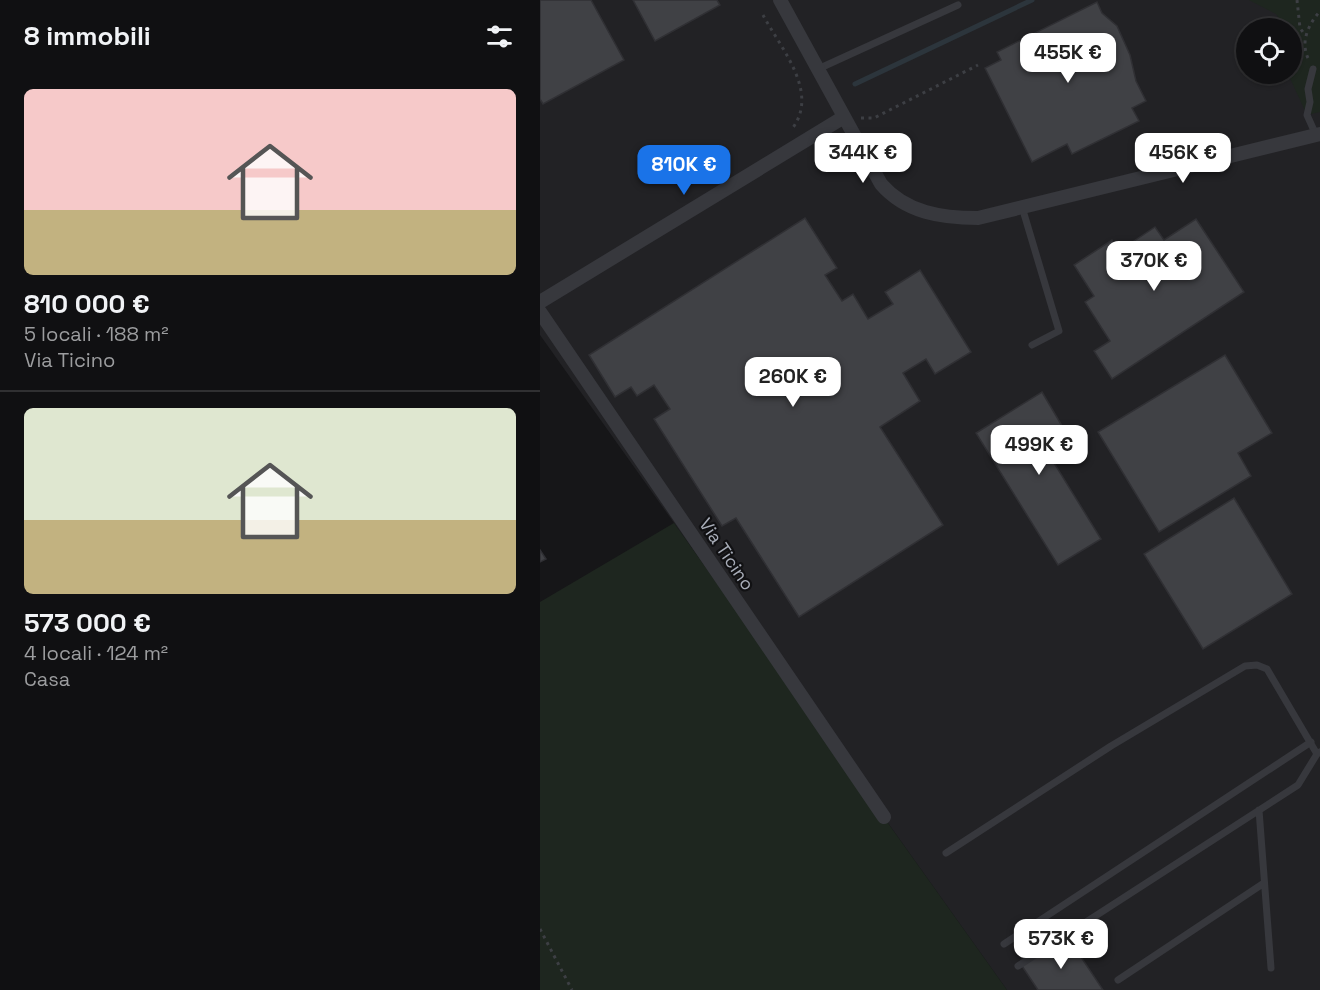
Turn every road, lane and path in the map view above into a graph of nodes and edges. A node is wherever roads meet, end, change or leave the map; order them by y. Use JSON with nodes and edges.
{"nodes":[{"id":1,"x":780,"y":0,"type":"edge"},
{"id":2,"x":1297,"y":0,"type":"edge"},
{"id":3,"x":958,"y":5,"type":"dead end"},
{"id":4,"x":1320,"y":11,"type":"edge"},
{"id":5,"x":763,"y":15,"type":"dead end"},
{"id":6,"x":1305,"y":35,"type":"junction"},
{"id":7,"x":978,"y":65,"type":"dead end"},
{"id":8,"x":818,"y":69,"type":"junction"},
{"id":9,"x":1313,"y":69,"type":"joint"},
{"id":10,"x":844,"y":117,"type":"junction"},
{"id":11,"x":792,"y":130,"type":"dead end"},
{"id":12,"x":1318,"y":134,"type":"edge"},
{"id":13,"x":1022,"y":207,"type":"junction"},
{"id":14,"x":540,"y":302,"type":"edge"},
{"id":15,"x":540,"y":312,"type":"edge"},
{"id":16,"x":1032,"y":345,"type":"dead end"},
{"id":17,"x":1311,"y":742,"type":"junction"},
{"id":18,"x":1318,"y":753,"type":"edge"},
{"id":19,"x":1320,"y":765,"type":"edge"},
{"id":20,"x":1259,"y":810,"type":"junction"},
{"id":21,"x":884,"y":817,"type":"dead end"},
{"id":22,"x":946,"y":853,"type":"dead end"},
{"id":23,"x":1264,"y":883,"type":"junction"},
{"id":24,"x":540,"y":929,"type":"edge"},
{"id":25,"x":1005,"y":944,"type":"dead end"},
{"id":26,"x":1018,"y":966,"type":"dead end"},
{"id":27,"x":1271,"y":968,"type":"dead end"},
{"id":28,"x":1118,"y":980,"type":"dead end"},
{"id":29,"x":572,"y":990,"type":"edge"}],
"edges":[{"from":1,"to":8,"type":"street"},
{"from":2,"to":6,"type":"path"},
{"from":3,"to":8,"type":"lane"},
{"from":4,"to":6,"type":"path"},
{"from":5,"to":11,"type":"path"},
{"from":6,"to":9,"type":"path"},
{"from":7,"to":10,"type":"path"},
{"from":8,"to":10,"type":"street"},
{"from":9,"to":12,"type":"lane"},
{"from":10,"to":13,"type":"street"},
{"from":10,"to":14,"type":"street"},
{"from":12,"to":13,"type":"street"},
{"from":13,"to":16,"type":"lane"},
{"from":15,"to":21,"type":"street","name":"Via Ticino"},
{"from":17,"to":18,"type":"lane"},
{"from":17,"to":22,"type":"lane"},
{"from":17,"to":25,"type":"lane"},
{"from":18,"to":19,"type":"lane"},
{"from":18,"to":20,"type":"lane"},
{"from":20,"to":23,"type":"lane"},
{"from":20,"to":26,"type":"lane"},
{"from":23,"to":27,"type":"lane"},
{"from":23,"to":28,"type":"lane"},
{"from":24,"to":29,"type":"path"}]}
